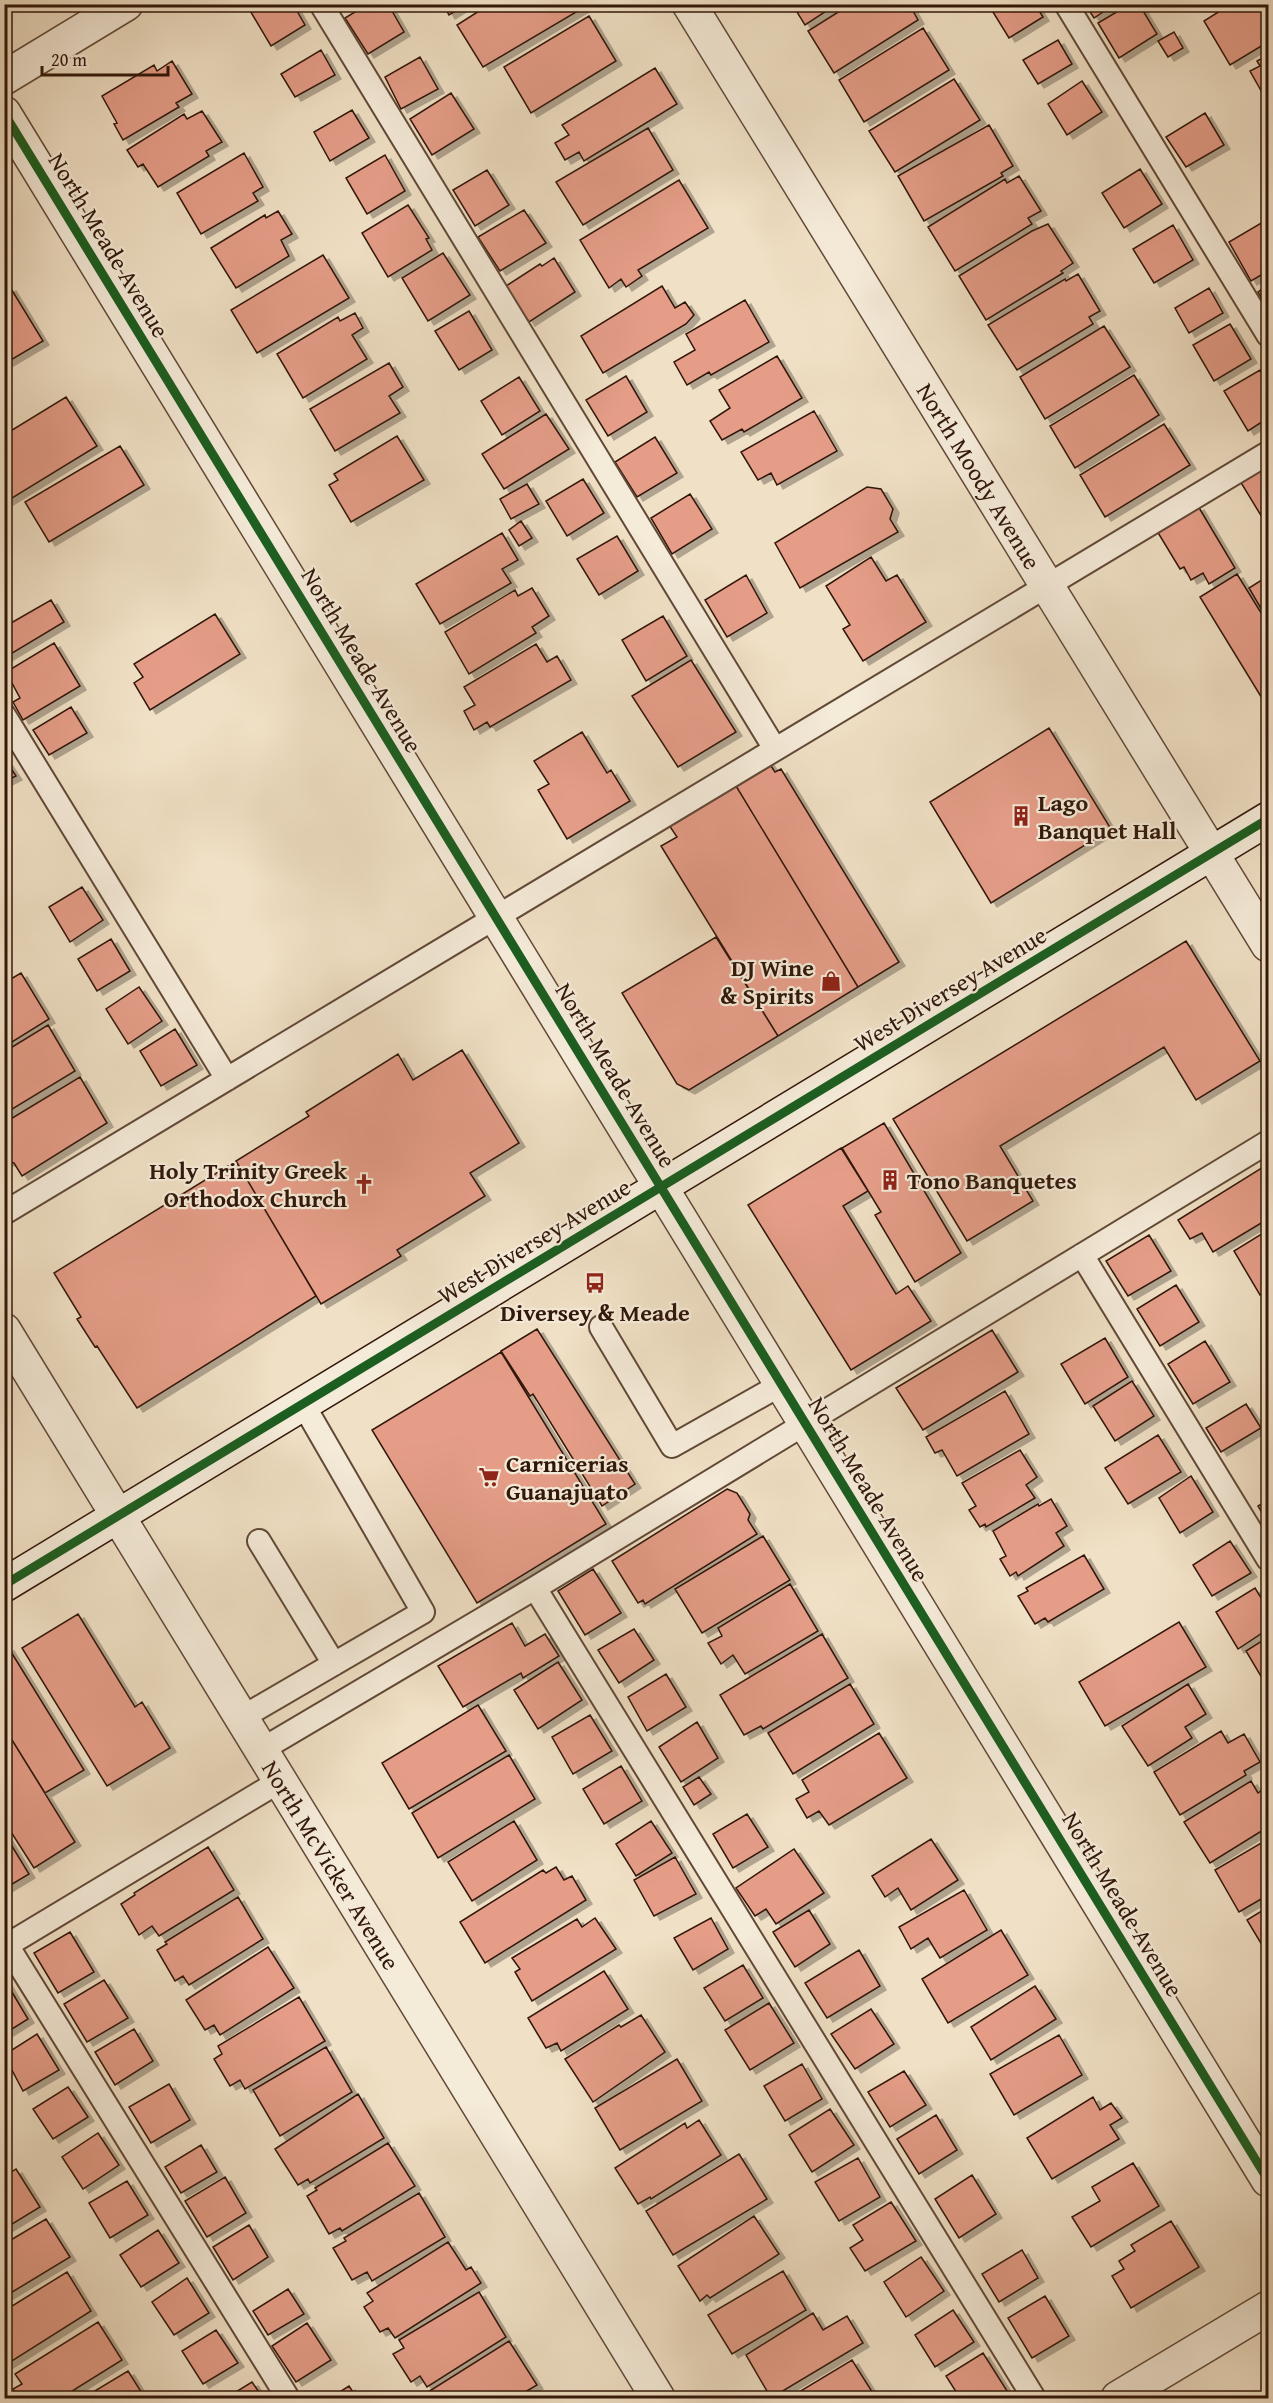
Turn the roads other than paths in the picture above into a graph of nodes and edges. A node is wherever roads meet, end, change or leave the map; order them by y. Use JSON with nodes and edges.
{"nodes":[{"id":1,"x":126,"y":4,"type":"edge"},
{"id":2,"x":321,"y":4,"type":"edge"},
{"id":3,"x":688,"y":4,"type":"edge"},
{"id":4,"x":1066,"y":4,"type":"edge"},
{"id":5,"x":4,"y":78,"type":"edge"},
{"id":6,"x":4,"y":112,"type":"edge"},
{"id":7,"x":1269,"y":335,"type":"edge"},
{"id":8,"x":1269,"y":453,"type":"edge"},
{"id":9,"x":1047,"y":586,"type":"junction"},
{"id":10,"x":4,"y":716,"type":"edge"},
{"id":11,"x":775,"y":749,"type":"junction"},
{"id":12,"x":1269,"y":819,"type":"edge"},
{"id":13,"x":1212,"y":853,"type":"junction"},
{"id":14,"x":496,"y":917,"type":"junction"},
{"id":15,"x":1269,"y":945,"type":"edge"},
{"id":16,"x":227,"y":1079,"type":"junction"},
{"id":17,"x":1269,"y":1142,"type":"edge"},
{"id":18,"x":662,"y":1187,"type":"junction"},
{"id":19,"x":4,"y":1213,"type":"edge"},
{"id":20,"x":1082,"y":1255,"type":"junction"},
{"id":21,"x":601,"y":1327,"type":"dead end"},
{"id":22,"x":4,"y":1330,"type":"edge"},
{"id":23,"x":782,"y":1384,"type":"junction"},
{"id":24,"x":303,"y":1404,"type":"junction"},
{"id":25,"x":806,"y":1424,"type":"junction"},
{"id":26,"x":118,"y":1516,"type":"junction"},
{"id":27,"x":259,"y":1541,"type":"dead end"},
{"id":28,"x":1269,"y":1559,"type":"edge"},
{"id":29,"x":4,"y":1585,"type":"edge"},
{"id":30,"x":535,"y":1588,"type":"junction"},
{"id":31,"x":334,"y":1664,"type":"junction"},
{"id":32,"x":242,"y":1718,"type":"junction"},
{"id":33,"x":261,"y":1749,"type":"junction"},
{"id":34,"x":280,"y":1780,"type":"junction"},
{"id":35,"x":6,"y":1946,"type":"edge"},
{"id":36,"x":1269,"y":2180,"type":"edge"},
{"id":37,"x":1269,"y":2308,"type":"edge"},
{"id":38,"x":288,"y":2398,"type":"edge"},
{"id":39,"x":658,"y":2398,"type":"edge"},
{"id":40,"x":1034,"y":2398,"type":"edge"},
{"id":41,"x":1118,"y":2398,"type":"edge"}],
"edges":[{"from":1,"to":5,"type":"street"},
{"from":2,"to":11,"type":"lane"},
{"from":3,"to":9,"type":"street","name":"North Moody Avenue"},
{"from":4,"to":7,"type":"lane"},
{"from":6,"to":14,"type":"street","name":"North Meade Avenue"},
{"from":8,"to":9,"type":"lane"},
{"from":9,"to":11,"type":"lane"},
{"from":9,"to":13,"type":"street","name":"North Moody Avenue"},
{"from":10,"to":16,"type":"lane"},
{"from":11,"to":14,"type":"lane"},
{"from":12,"to":13,"type":"street","name":"West Diversey Avenue"},
{"from":13,"to":15,"type":"street","name":"North Moody Avenue"},
{"from":13,"to":18,"type":"street","name":"West Diversey Avenue"},
{"from":14,"to":16,"type":"lane"},
{"from":14,"to":18,"type":"street","name":"North Meade Avenue"},
{"from":16,"to":19,"type":"lane"},
{"from":17,"to":20,"type":"lane"},
{"from":18,"to":23,"type":"street","name":"North Meade Avenue"},
{"from":18,"to":24,"type":"street","name":"West Diversey Avenue"},
{"from":20,"to":25,"type":"lane"},
{"from":20,"to":28,"type":"lane"},
{"from":21,"to":23,"type":"lane"},
{"from":22,"to":26,"type":"street","name":"North McVicker Avenue"},
{"from":23,"to":25,"type":"street","name":"North Meade Avenue"},
{"from":24,"to":26,"type":"street","name":"West Diversey Avenue"},
{"from":24,"to":31,"type":"lane"},
{"from":25,"to":30,"type":"lane"},
{"from":25,"to":36,"type":"street","name":"North Meade Avenue"},
{"from":26,"to":29,"type":"street","name":"West Diversey Avenue"},
{"from":26,"to":32,"type":"street","name":"North McVicker Avenue"},
{"from":27,"to":31,"type":"lane"},
{"from":30,"to":33,"type":"lane"},
{"from":30,"to":40,"type":"lane"},
{"from":31,"to":32,"type":"lane"},
{"from":32,"to":33,"type":"street","name":"North McVicker Avenue"},
{"from":33,"to":34,"type":"street","name":"North McVicker Avenue"},
{"from":34,"to":35,"type":"lane"},
{"from":34,"to":39,"type":"street","name":"North McVicker Avenue"},
{"from":35,"to":38,"type":"lane"},
{"from":37,"to":41,"type":"street"}]}
